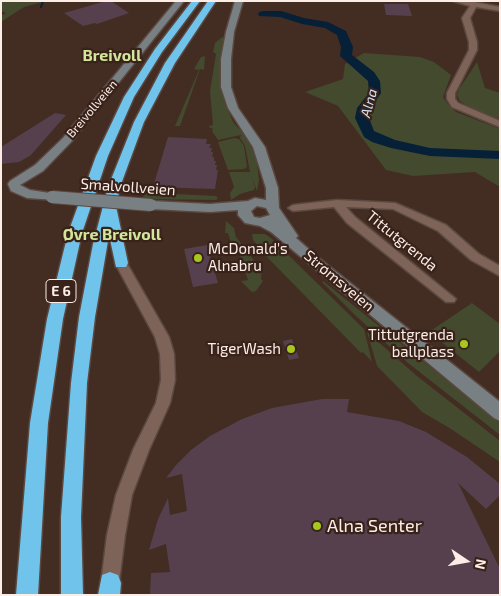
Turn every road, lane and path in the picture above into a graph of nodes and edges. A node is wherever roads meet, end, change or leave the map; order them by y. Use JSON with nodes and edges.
{"nodes":[{"id":1,"x":180,"y":1,"type":"edge"},
{"id":2,"x":196,"y":1,"type":"edge"},
{"id":3,"x":212,"y":1,"type":"edge"},
{"id":4,"x":239,"y":1,"type":"edge"},
{"id":5,"x":456,"y":1,"type":"edge"},
{"id":6,"x":473,"y":6,"type":"junction"},
{"id":7,"x":500,"y":10,"type":"edge"},
{"id":8,"x":500,"y":124,"type":"edge"},
{"id":9,"x":267,"y":175,"type":"junction"},
{"id":10,"x":1,"y":181,"type":"edge"},
{"id":11,"x":22,"y":184,"type":"junction"},
{"id":12,"x":1,"y":187,"type":"edge"},
{"id":13,"x":110,"y":203,"type":"junction"},
{"id":14,"x":338,"y":203,"type":"junction"},
{"id":15,"x":249,"y":207,"type":"junction"},
{"id":16,"x":293,"y":208,"type":"dead end"},
{"id":17,"x":274,"y":209,"type":"junction"},
{"id":18,"x":262,"y":222,"type":"junction"},
{"id":19,"x":295,"y":244,"type":"junction"},
{"id":20,"x":121,"y":263,"type":"joint"},
{"id":21,"x":500,"y":272,"type":"edge"},
{"id":22,"x":450,"y":299,"type":"dead end"},
{"id":23,"x":500,"y":412,"type":"edge"},
{"id":24,"x":109,"y":589,"type":"edge"},
{"id":25,"x":27,"y":595,"type":"edge"},
{"id":26,"x":72,"y":595,"type":"edge"}],
"edges":[{"from":1,"to":11,"type":"main road","name":"Breivollveien"},
{"from":2,"to":25,"type":"highway","number":"E 6"},
{"from":3,"to":13,"type":"highway","number":"E 6"},
{"from":4,"to":9,"type":"main road","name":"Strømsveien"},
{"from":5,"to":6,"type":"street"},
{"from":6,"to":7,"type":"street"},
{"from":6,"to":8,"type":"street"},
{"from":9,"to":15,"type":"main road"},
{"from":9,"to":17,"type":"main road","name":"Strømsveien"},
{"from":10,"to":11,"type":"main road","name":"Smalvollveien"},
{"from":11,"to":12,"type":"main road","name":"Smalvollveien"},
{"from":11,"to":15,"type":"main road","name":"Smalvollveien","bridge":true},
{"from":13,"to":20,"type":"highway"},
{"from":13,"to":26,"type":"highway","number":"E 6"},
{"from":14,"to":16,"type":"street"},
{"from":14,"to":21,"type":"street"},
{"from":14,"to":22,"type":"street","name":"Tittutgrenda"},
{"from":15,"to":17,"type":"main road"},
{"from":15,"to":18,"type":"main road"},
{"from":17,"to":18,"type":"main road"},
{"from":17,"to":19,"type":"main road","name":"Strømsveien"},
{"from":18,"to":19,"type":"main road","name":"Strømsveien"},
{"from":19,"to":23,"type":"main road","name":"Strømsveien"},
{"from":20,"to":24,"type":"street"}]}
